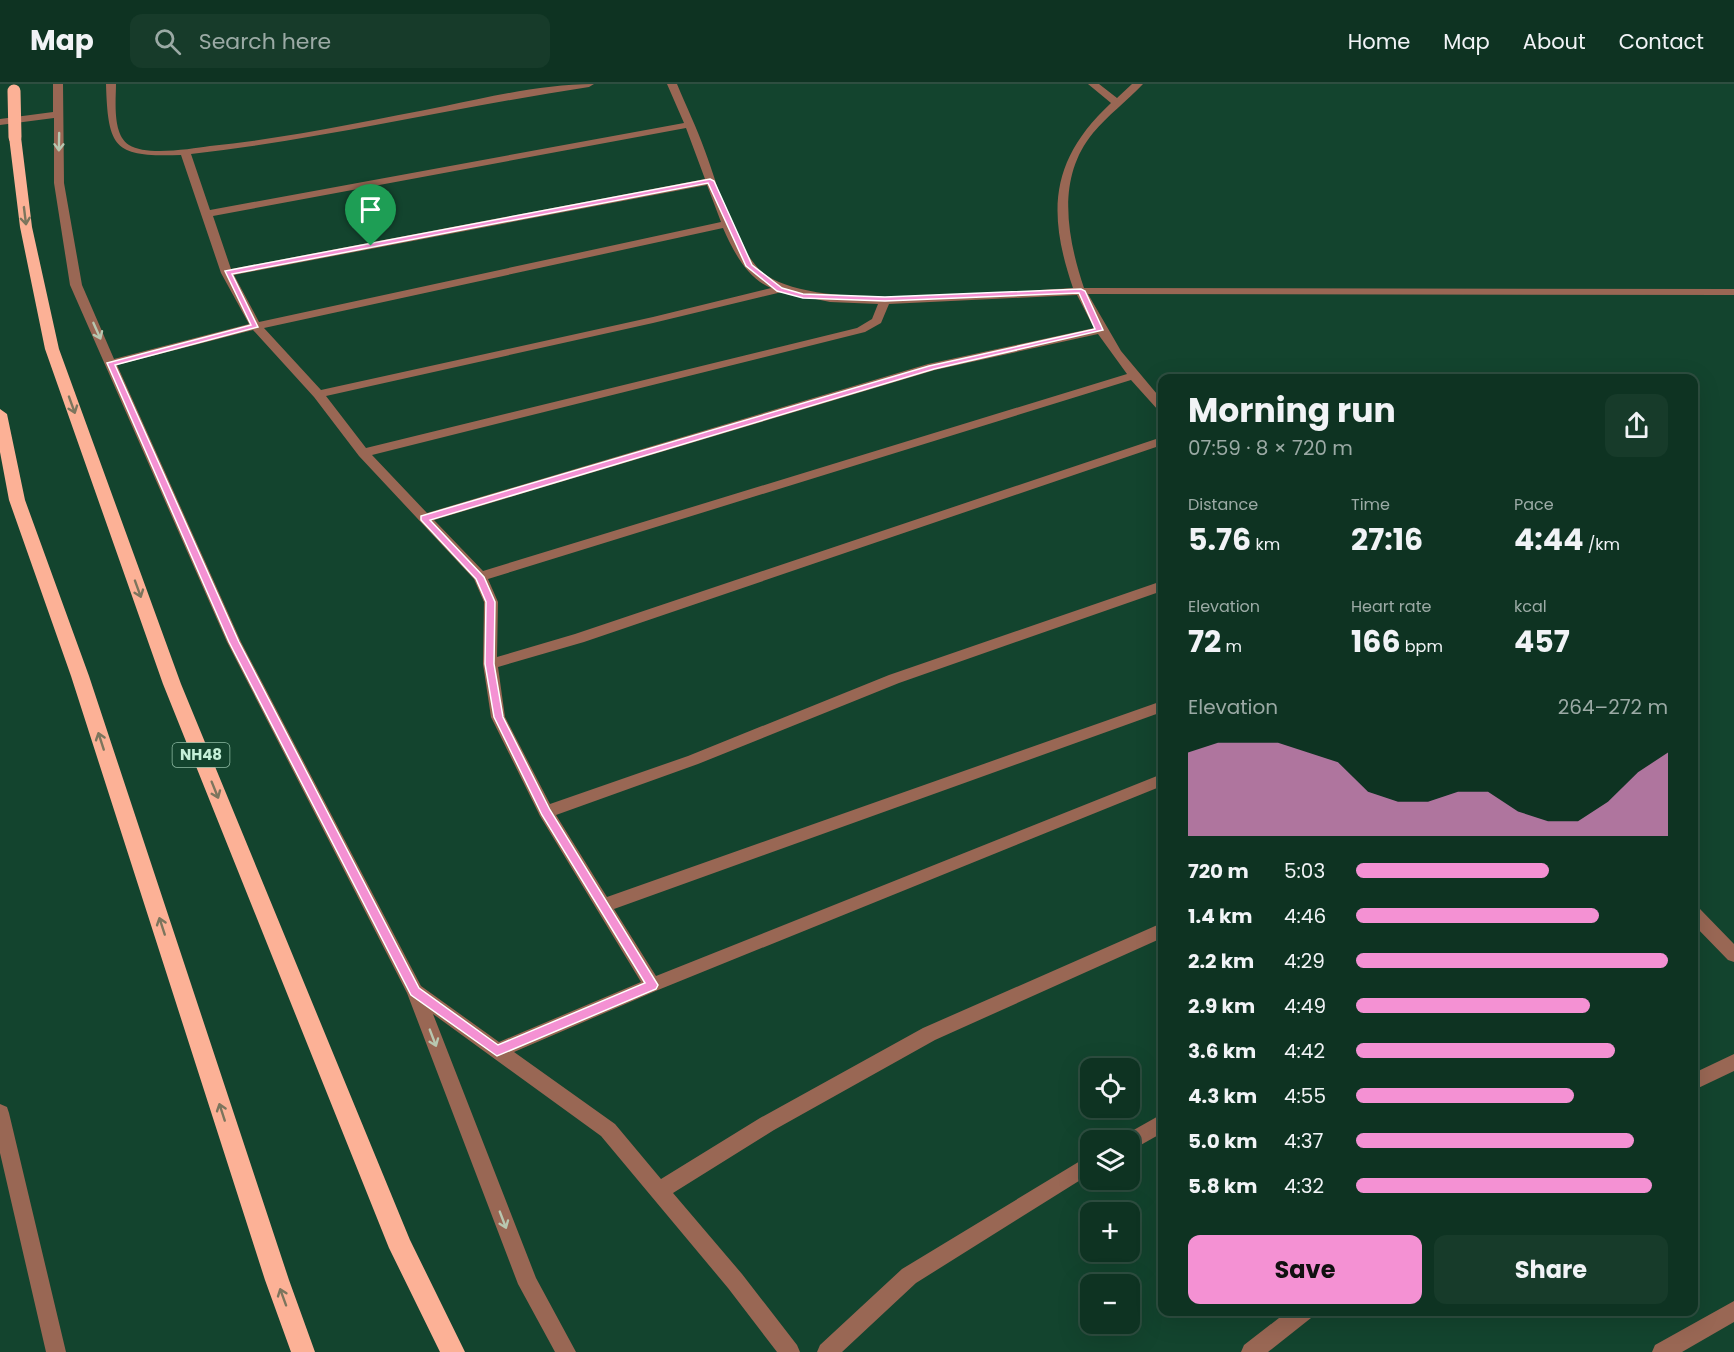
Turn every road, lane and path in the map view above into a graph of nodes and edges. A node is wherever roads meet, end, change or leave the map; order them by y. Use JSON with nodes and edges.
{"nodes":[{"id":1,"x":58,"y":84,"type":"edge"},
{"id":2,"x":111,"y":84,"type":"edge"},
{"id":3,"x":589,"y":84,"type":"edge"},
{"id":4,"x":672,"y":84,"type":"edge"},
{"id":5,"x":1093,"y":84,"type":"edge"},
{"id":6,"x":1138,"y":84,"type":"edge"},
{"id":7,"x":14,"y":88,"type":"edge"},
{"id":8,"x":1117,"y":103,"type":"junction"},
{"id":9,"x":60,"y":114,"type":"junction"},
{"id":10,"x":0,"y":122,"type":"edge"},
{"id":11,"x":689,"y":125,"type":"junction"},
{"id":12,"x":185,"y":153,"type":"junction"},
{"id":13,"x":710,"y":181,"type":"junction"},
{"id":14,"x":207,"y":213,"type":"junction"},
{"id":15,"x":728,"y":224,"type":"junction"},
{"id":16,"x":227,"y":273,"type":"junction"},
{"id":17,"x":779,"y":289,"type":"junction"},
{"id":18,"x":1081,"y":291,"type":"junction"},
{"id":19,"x":1734,"y":292,"type":"edge"},
{"id":20,"x":885,"y":299,"type":"junction"},
{"id":21,"x":256,"y":326,"type":"junction"},
{"id":22,"x":1099,"y":330,"type":"junction"},
{"id":23,"x":111,"y":363,"type":"junction"},
{"id":24,"x":1132,"y":376,"type":"junction"},
{"id":25,"x":318,"y":394,"type":"junction"},
{"id":26,"x":1158,"y":403,"type":"edge"},
{"id":27,"x":0,"y":414,"type":"edge"},
{"id":28,"x":1158,"y":442,"type":"edge"},
{"id":29,"x":363,"y":453,"type":"junction"},
{"id":30,"x":424,"y":518,"type":"junction"},
{"id":31,"x":480,"y":577,"type":"junction"},
{"id":32,"x":1158,"y":587,"type":"edge"},
{"id":33,"x":490,"y":664,"type":"junction"},
{"id":34,"x":1158,"y":707,"type":"edge"},
{"id":35,"x":1158,"y":782,"type":"edge"},
{"id":36,"x":546,"y":812,"type":"junction"},
{"id":37,"x":603,"y":906,"type":"junction"},
{"id":38,"x":1698,"y":918,"type":"edge"},
{"id":39,"x":1158,"y":932,"type":"edge"},
{"id":40,"x":1734,"y":955,"type":"edge"},
{"id":41,"x":652,"y":985,"type":"junction"},
{"id":42,"x":415,"y":991,"type":"junction"},
{"id":43,"x":497,"y":1051,"type":"junction"},
{"id":44,"x":1734,"y":1062,"type":"edge"},
{"id":45,"x":1698,"y":1080,"type":"edge"},
{"id":46,"x":0,"y":1113,"type":"edge"},
{"id":47,"x":1158,"y":1125,"type":"edge"},
{"id":48,"x":1140,"y":1136,"type":"edge"},
{"id":49,"x":1080,"y":1170,"type":"edge"},
{"id":50,"x":659,"y":1191,"type":"junction"},
{"id":51,"x":1734,"y":1311,"type":"edge"},
{"id":52,"x":1298,"y":1316,"type":"edge"},
{"id":53,"x":56,"y":1352,"type":"edge"},
{"id":54,"x":303,"y":1352,"type":"edge"},
{"id":55,"x":453,"y":1352,"type":"edge"},
{"id":56,"x":566,"y":1352,"type":"edge"},
{"id":57,"x":790,"y":1352,"type":"edge"},
{"id":58,"x":827,"y":1352,"type":"edge"},
{"id":59,"x":1251,"y":1352,"type":"edge"},
{"id":60,"x":1662,"y":1352,"type":"edge"}],
"edges":[{"from":1,"to":9,"type":"street"},
{"from":2,"to":12,"type":"street"},
{"from":3,"to":12,"type":"street"},
{"from":4,"to":11,"type":"street"},
{"from":5,"to":8,"type":"street"},
{"from":6,"to":8,"type":"street"},
{"from":7,"to":55,"type":"highway","number":"NH48","one_way":true,"bridge":true},
{"from":8,"to":18,"type":"street"},
{"from":9,"to":10,"type":"street"},
{"from":9,"to":23,"type":"street","one_way":true},
{"from":11,"to":13,"type":"street"},
{"from":11,"to":14,"type":"street"},
{"from":12,"to":14,"type":"street"},
{"from":13,"to":15,"type":"street"},
{"from":13,"to":16,"type":"street"},
{"from":14,"to":16,"type":"street"},
{"from":15,"to":17,"type":"street"},
{"from":15,"to":21,"type":"street"},
{"from":16,"to":21,"type":"street"},
{"from":17,"to":20,"type":"street"},
{"from":17,"to":25,"type":"street"},
{"from":18,"to":19,"type":"street"},
{"from":18,"to":20,"type":"street"},
{"from":18,"to":22,"type":"street"},
{"from":20,"to":29,"type":"street"},
{"from":21,"to":23,"type":"street"},
{"from":21,"to":25,"type":"street"},
{"from":22,"to":24,"type":"street"},
{"from":22,"to":30,"type":"street"},
{"from":23,"to":42,"type":"street"},
{"from":24,"to":26,"type":"street"},
{"from":24,"to":31,"type":"street"},
{"from":25,"to":29,"type":"street"},
{"from":54,"to":27,"type":"highway","one_way":true},
{"from":28,"to":33,"type":"street"},
{"from":29,"to":30,"type":"street"},
{"from":30,"to":31,"type":"street"},
{"from":31,"to":33,"type":"street"},
{"from":32,"to":36,"type":"street"},
{"from":33,"to":36,"type":"street"},
{"from":34,"to":37,"type":"street"},
{"from":35,"to":41,"type":"street"},
{"from":36,"to":37,"type":"street"},
{"from":37,"to":41,"type":"street"},
{"from":38,"to":40,"type":"street"},
{"from":39,"to":50,"type":"street"},
{"from":41,"to":43,"type":"street"},
{"from":42,"to":43,"type":"street"},
{"from":42,"to":56,"type":"street","one_way":true},
{"from":43,"to":50,"type":"street"},
{"from":44,"to":45,"type":"street"},
{"from":46,"to":53,"type":"street"},
{"from":47,"to":48,"type":"street"},
{"from":49,"to":58,"type":"street"},
{"from":50,"to":57,"type":"street"},
{"from":51,"to":60,"type":"street"},
{"from":52,"to":59,"type":"street"}]}
